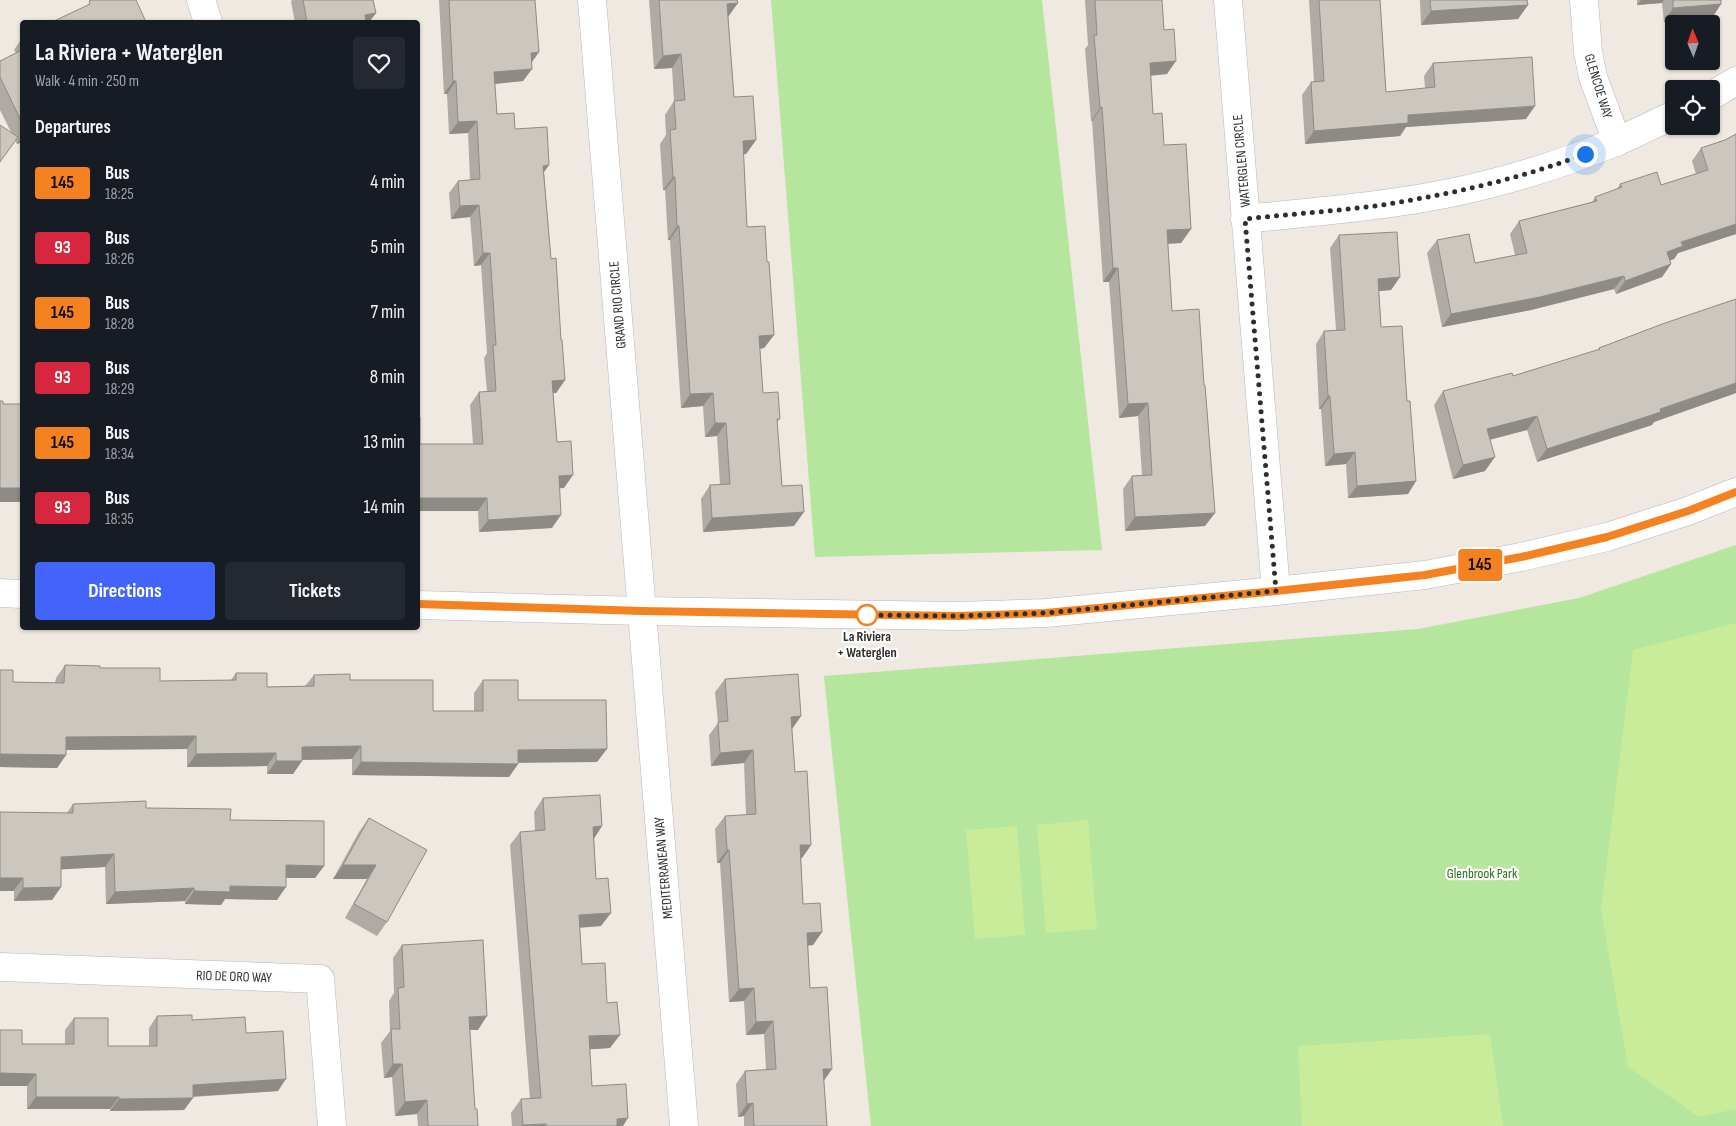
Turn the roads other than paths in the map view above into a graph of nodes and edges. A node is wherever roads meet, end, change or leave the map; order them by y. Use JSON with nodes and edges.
{"nodes":[{"id":1,"x":201,"y":0,"type":"edge"},
{"id":2,"x":592,"y":0,"type":"edge"},
{"id":3,"x":1228,"y":0,"type":"edge"},
{"id":4,"x":1584,"y":0,"type":"edge"},
{"id":5,"x":207,"y":20,"type":"edge"},
{"id":6,"x":1736,"y":81,"type":"edge"},
{"id":7,"x":1720,"y":91,"type":"edge"},
{"id":8,"x":1665,"y":119,"type":"edge"},
{"id":9,"x":1617,"y":142,"type":"junction"},
{"id":10,"x":1245,"y":219,"type":"junction"},
{"id":11,"x":1736,"y":492,"type":"edge"},
{"id":12,"x":1276,"y":591,"type":"junction"},
{"id":13,"x":0,"y":593,"type":"edge"},
{"id":14,"x":20,"y":594,"type":"edge"},
{"id":15,"x":420,"y":604,"type":"edge"},
{"id":16,"x":642,"y":611,"type":"junction"},
{"id":17,"x":0,"y":967,"type":"edge"},
{"id":18,"x":332,"y":1126,"type":"edge"},
{"id":19,"x":684,"y":1126,"type":"edge"}],
"edges":[{"from":1,"to":5,"type":"street"},
{"from":2,"to":16,"type":"street","name":"GRAND RIO CIRCLE"},
{"from":3,"to":10,"type":"street","name":"WATERGLEN CIRCLE"},
{"from":4,"to":9,"type":"street","name":"GLENCOE WAY"},
{"from":6,"to":7,"type":"street"},
{"from":8,"to":9,"type":"street"},
{"from":9,"to":10,"type":"street"},
{"from":10,"to":12,"type":"street","name":"WATERGLEN CIRCLE"},
{"from":11,"to":12,"type":"street"},
{"from":12,"to":16,"type":"street"},
{"from":13,"to":14,"type":"street"},
{"from":15,"to":16,"type":"street"},
{"from":16,"to":19,"type":"street","name":"MEDITERRANEAN WAY"},
{"from":17,"to":18,"type":"street","name":"RIO DE ORO WAY"}]}
